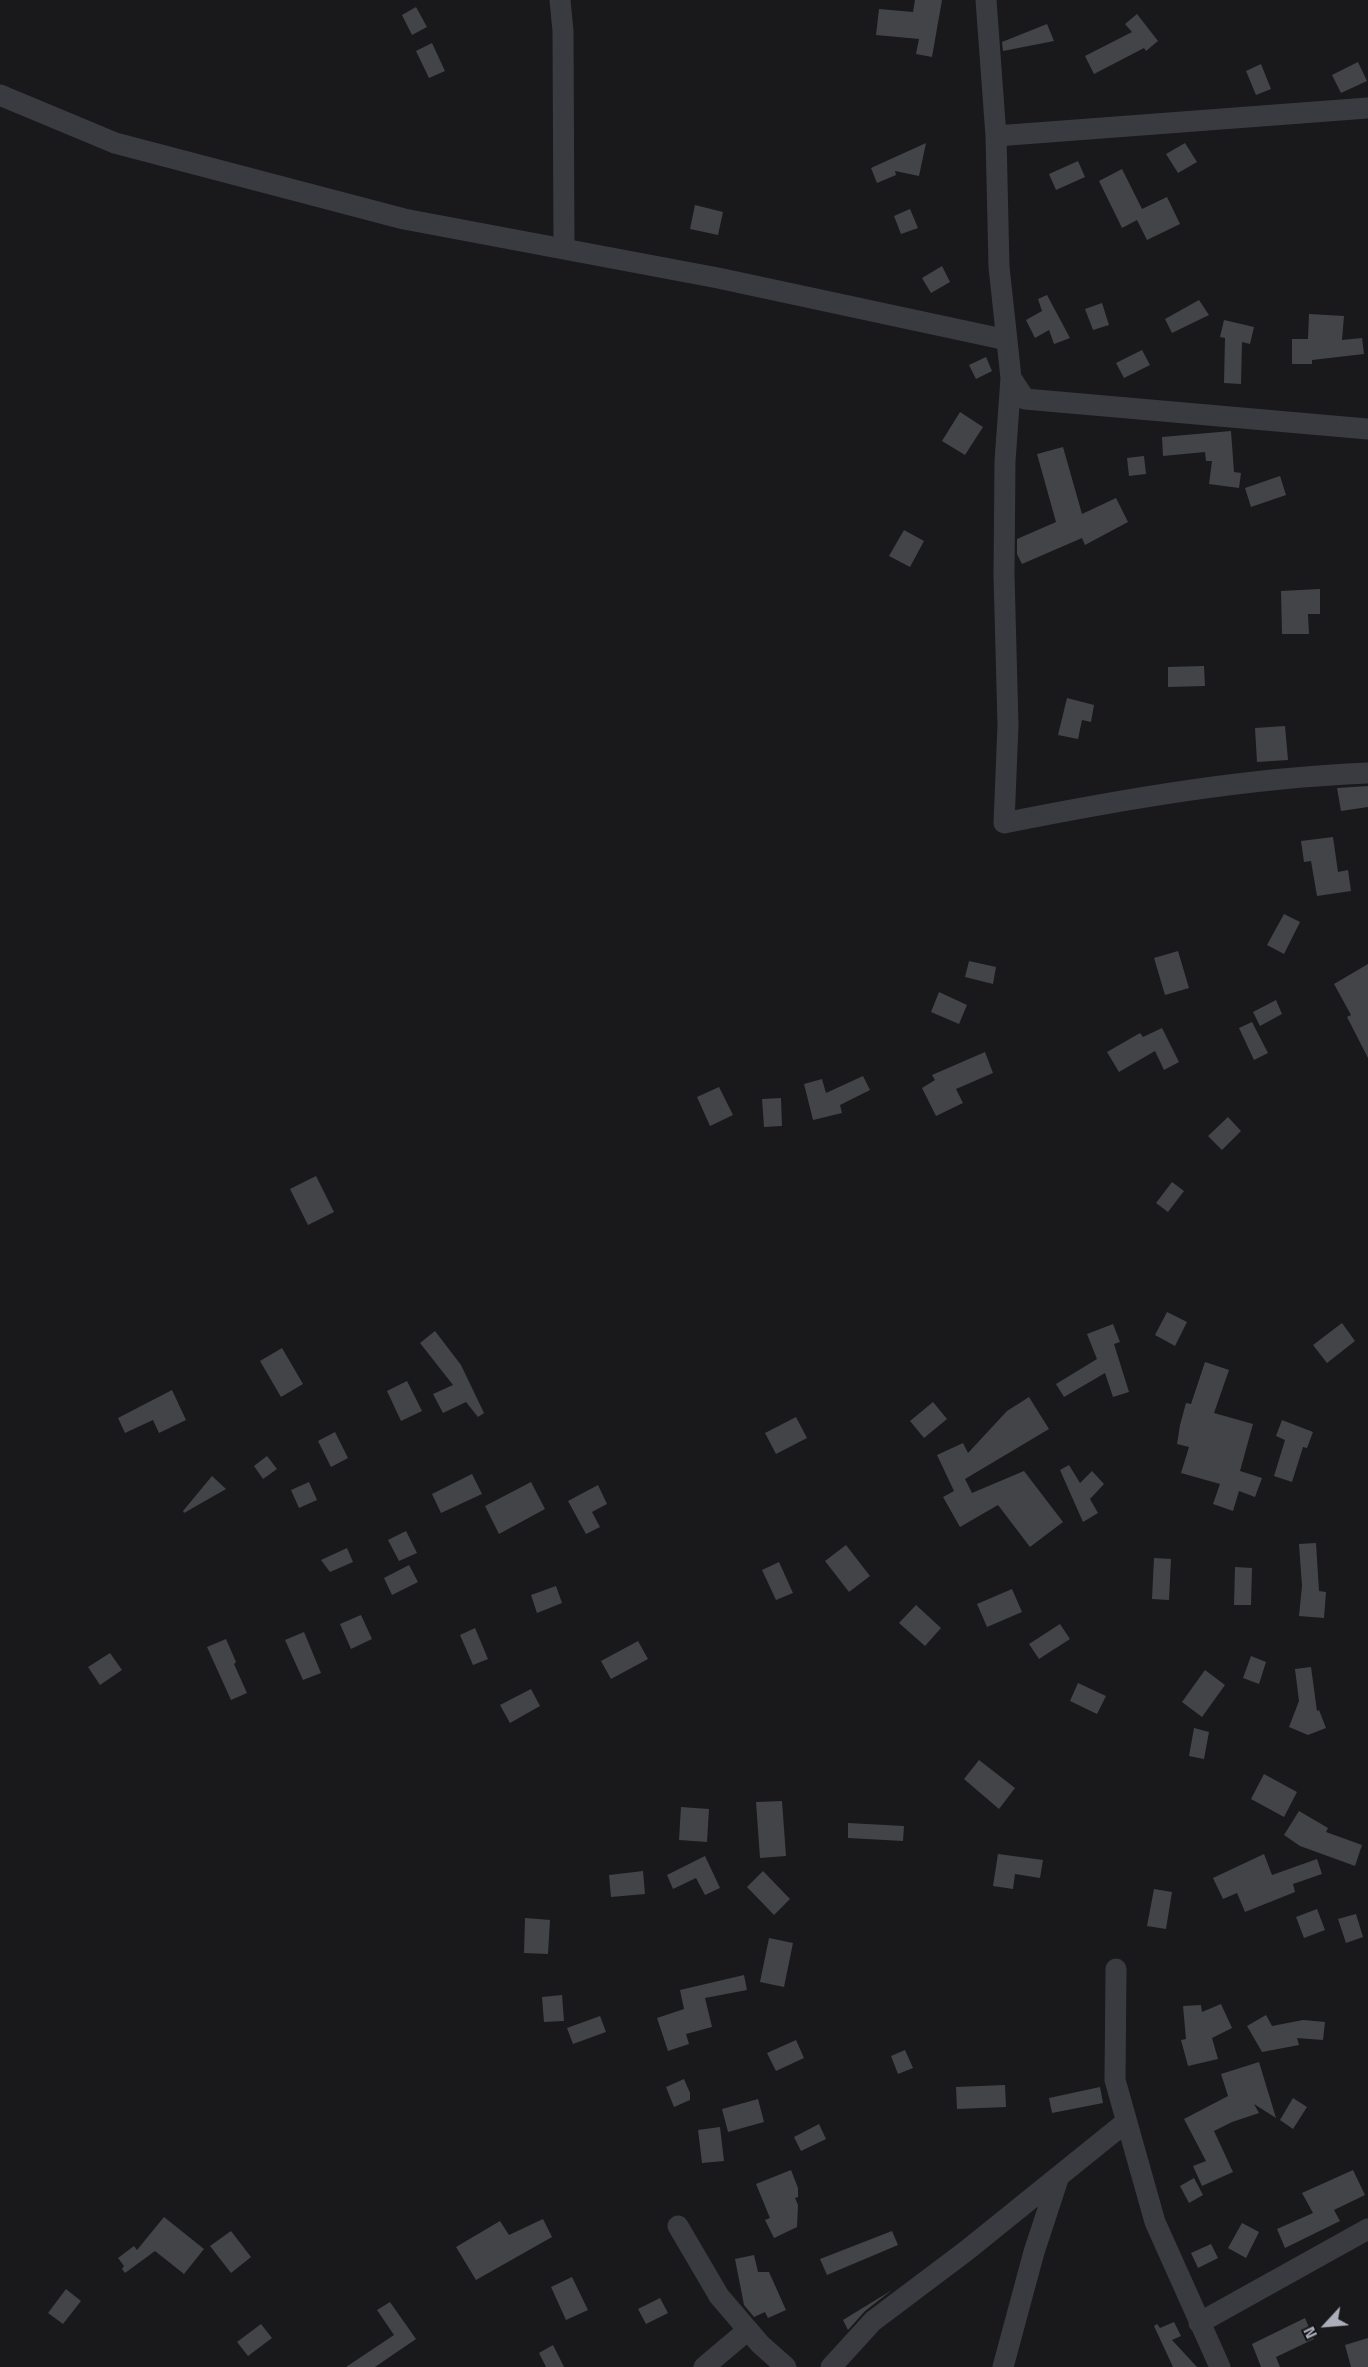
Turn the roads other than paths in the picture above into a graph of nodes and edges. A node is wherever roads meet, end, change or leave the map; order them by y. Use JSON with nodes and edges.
{"nodes":[{"id":1,"x":560,"y":0,"type":"edge"},
{"id":2,"x":986,"y":0,"type":"edge"},
{"id":3,"x":0,"y":95,"type":"edge"},
{"id":4,"x":1368,"y":108,"type":"edge"},
{"id":5,"x":996,"y":136,"type":"junction"},
{"id":6,"x":564,"y":249,"type":"junction"},
{"id":7,"x":1007,"y":340,"type":"junction"},
{"id":8,"x":1011,"y":378,"type":"junction"},
{"id":9,"x":1368,"y":429,"type":"edge"},
{"id":10,"x":1368,"y":773,"type":"edge"},
{"id":11,"x":1116,"y":1969,"type":"dead end"},
{"id":12,"x":1126,"y":2122,"type":"junction"},
{"id":13,"x":1059,"y":2176,"type":"junction"},
{"id":14,"x":678,"y":2226,"type":"dead end"},
{"id":15,"x":1368,"y":2229,"type":"edge"},
{"id":16,"x":1199,"y":2323,"type":"junction"},
{"id":17,"x":748,"y":2330,"type":"junction"},
{"id":18,"x":704,"y":2367,"type":"edge"},
{"id":19,"x":786,"y":2367,"type":"edge"},
{"id":20,"x":831,"y":2367,"type":"edge"},
{"id":21,"x":1003,"y":2367,"type":"edge"},
{"id":22,"x":1220,"y":2367,"type":"edge"}],
"edges":[{"from":1,"to":6,"type":"street"},
{"from":2,"to":5,"type":"street"},
{"from":3,"to":6,"type":"street"},
{"from":4,"to":5,"type":"street"},
{"from":5,"to":7,"type":"street"},
{"from":6,"to":7,"type":"street"},
{"from":7,"to":8,"type":"street"},
{"from":8,"to":9,"type":"street"},
{"from":8,"to":10,"type":"street"},
{"from":11,"to":12,"type":"street"},
{"from":12,"to":13,"type":"street"},
{"from":12,"to":16,"type":"street"},
{"from":13,"to":20,"type":"street"},
{"from":13,"to":21,"type":"street"},
{"from":14,"to":17,"type":"street"},
{"from":15,"to":16,"type":"street"},
{"from":16,"to":22,"type":"street"},
{"from":17,"to":18,"type":"street"},
{"from":17,"to":19,"type":"street"}]}
